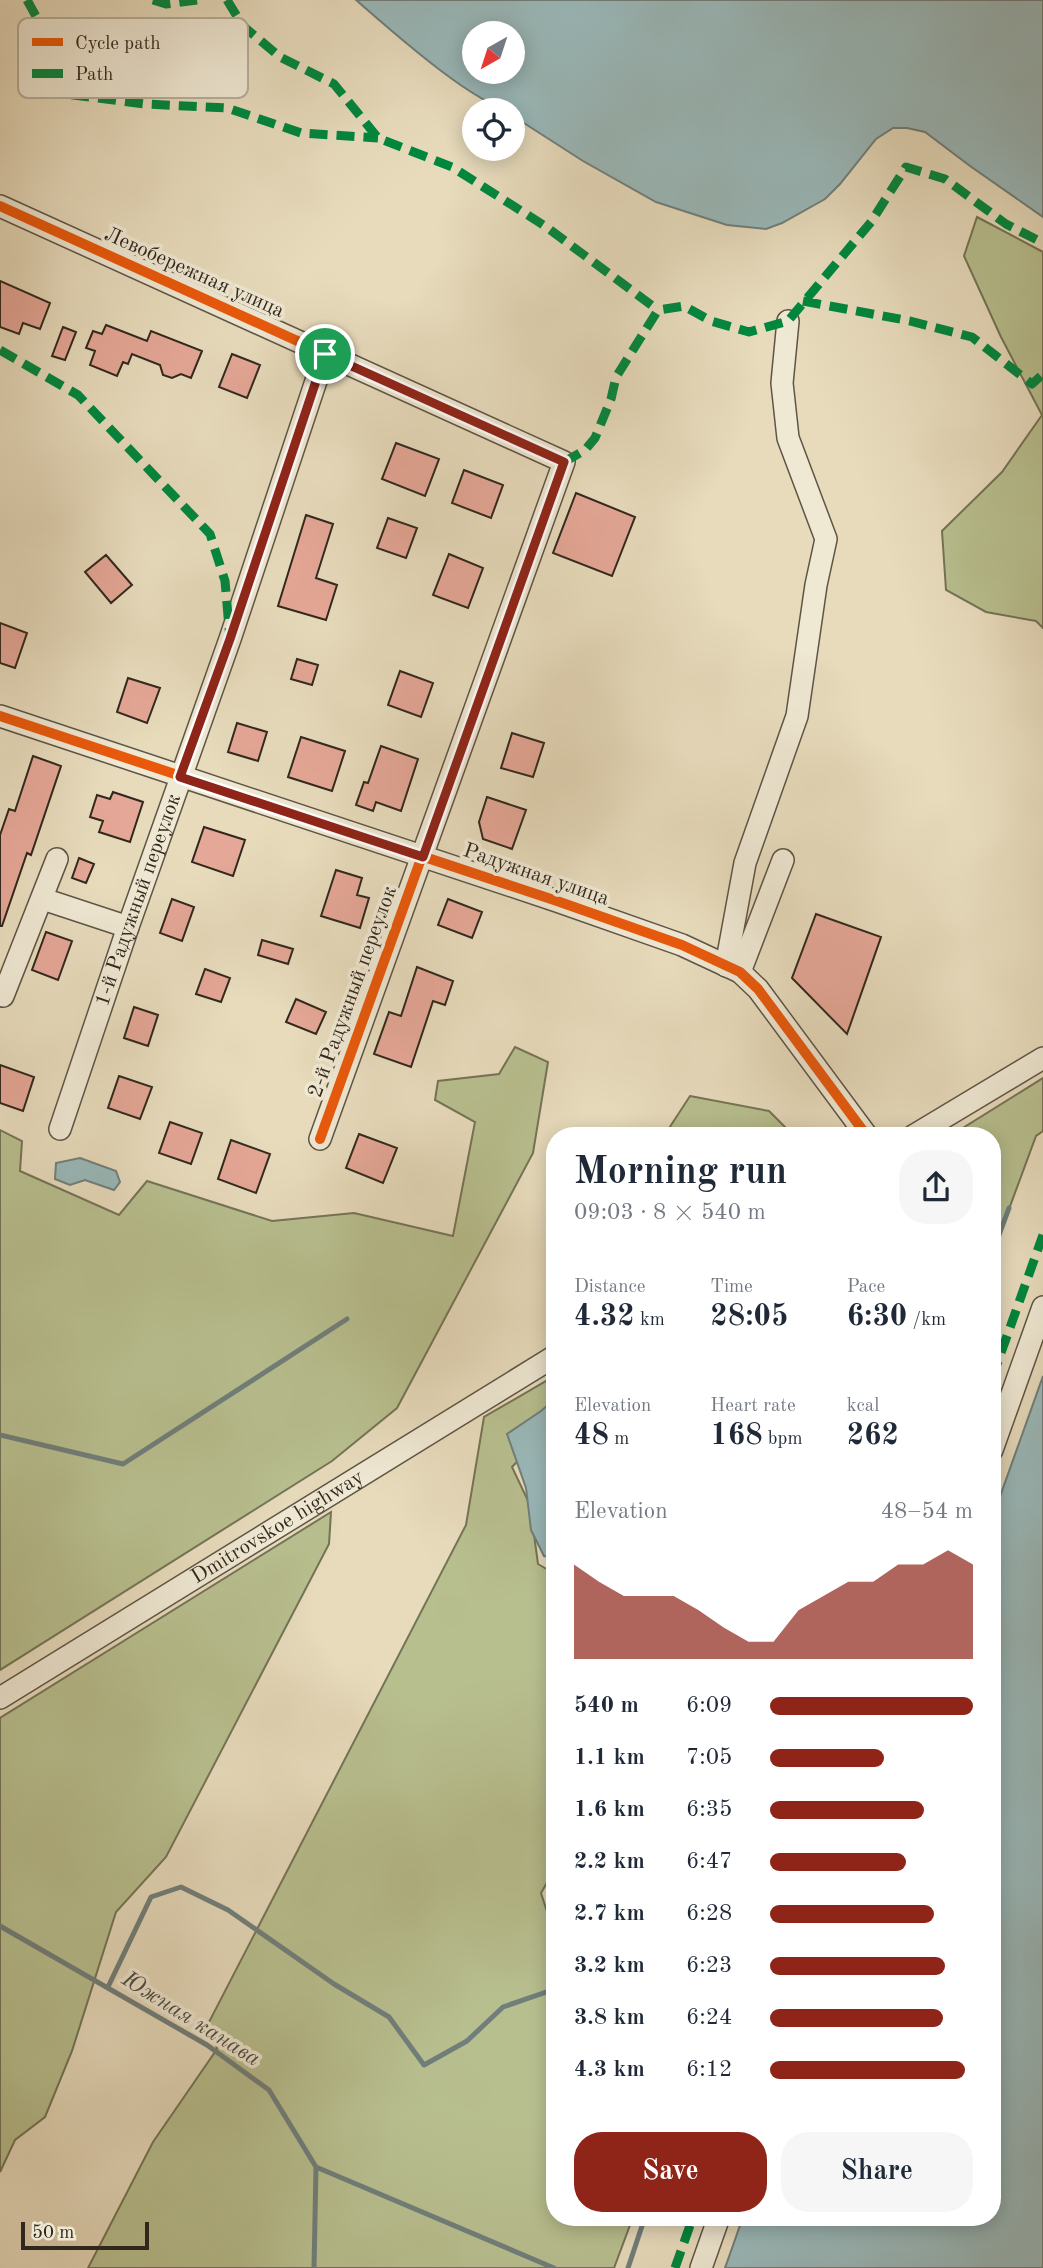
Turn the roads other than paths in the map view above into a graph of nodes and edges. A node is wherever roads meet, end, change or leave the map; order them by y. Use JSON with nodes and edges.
{"nodes":[{"id":1,"x":0,"y":206,"type":"edge"},
{"id":2,"x":788,"y":321,"type":"dead end"},
{"id":3,"x":325,"y":354,"type":"junction"},
{"id":4,"x":564,"y":462,"type":"joint"},
{"id":5,"x":0,"y":716,"type":"edge"},
{"id":6,"x":180,"y":777,"type":"junction"},
{"id":7,"x":423,"y":857,"type":"junction"},
{"id":8,"x":57,"y":859,"type":"dead end"},
{"id":9,"x":783,"y":860,"type":"dead end"},
{"id":10,"x":43,"y":898,"type":"junction"},
{"id":11,"x":128,"y":927,"type":"junction"},
{"id":12,"x":733,"y":969,"type":"junction"},
{"id":13,"x":3,"y":996,"type":"dead end"},
{"id":14,"x":1043,"y":1058,"type":"edge"},
{"id":15,"x":860,"y":1127,"type":"edge"},
{"id":16,"x":928,"y":1127,"type":"edge"},
{"id":17,"x":60,"y":1129,"type":"dead end"},
{"id":18,"x":320,"y":1139,"type":"dead end"},
{"id":19,"x":1043,"y":1307,"type":"edge"},
{"id":20,"x":546,"y":1362,"type":"edge"},
{"id":21,"x":1001,"y":1425,"type":"edge"},
{"id":22,"x":0,"y":1698,"type":"edge"},
{"id":23,"x":716,"y":2226,"type":"edge"},
{"id":24,"x":701,"y":2268,"type":"edge"}],
"edges":[{"from":1,"to":3,"type":"street","name":"Левобережная улица"},
{"from":2,"to":12,"type":"street"},
{"from":3,"to":4,"type":"street","name":"Левобережная улица"},
{"from":3,"to":6,"type":"street","name":"1-й Радужный переулок"},
{"from":4,"to":7,"type":"street","name":"2-й Радужный переулок"},
{"from":5,"to":6,"type":"street","name":"Радужная улица"},
{"from":6,"to":7,"type":"street","name":"Радужная улица"},
{"from":6,"to":11,"type":"street","name":"1-й Радужный переулок"},
{"from":7,"to":12,"type":"street","name":"Радужная улица"},
{"from":7,"to":18,"type":"street","name":"2-й Радужный переулок"},
{"from":8,"to":10,"type":"street"},
{"from":9,"to":12,"type":"street"},
{"from":10,"to":11,"type":"street"},
{"from":10,"to":13,"type":"street"},
{"from":11,"to":17,"type":"street","name":"1-й Радужный переулок"},
{"from":12,"to":15,"type":"street","name":"Радужная улица"},
{"from":14,"to":16,"type":"street"},
{"from":19,"to":21,"type":"street"},
{"from":20,"to":22,"type":"street","name":"Dmitrovskoe highway"},
{"from":23,"to":24,"type":"street"}]}
